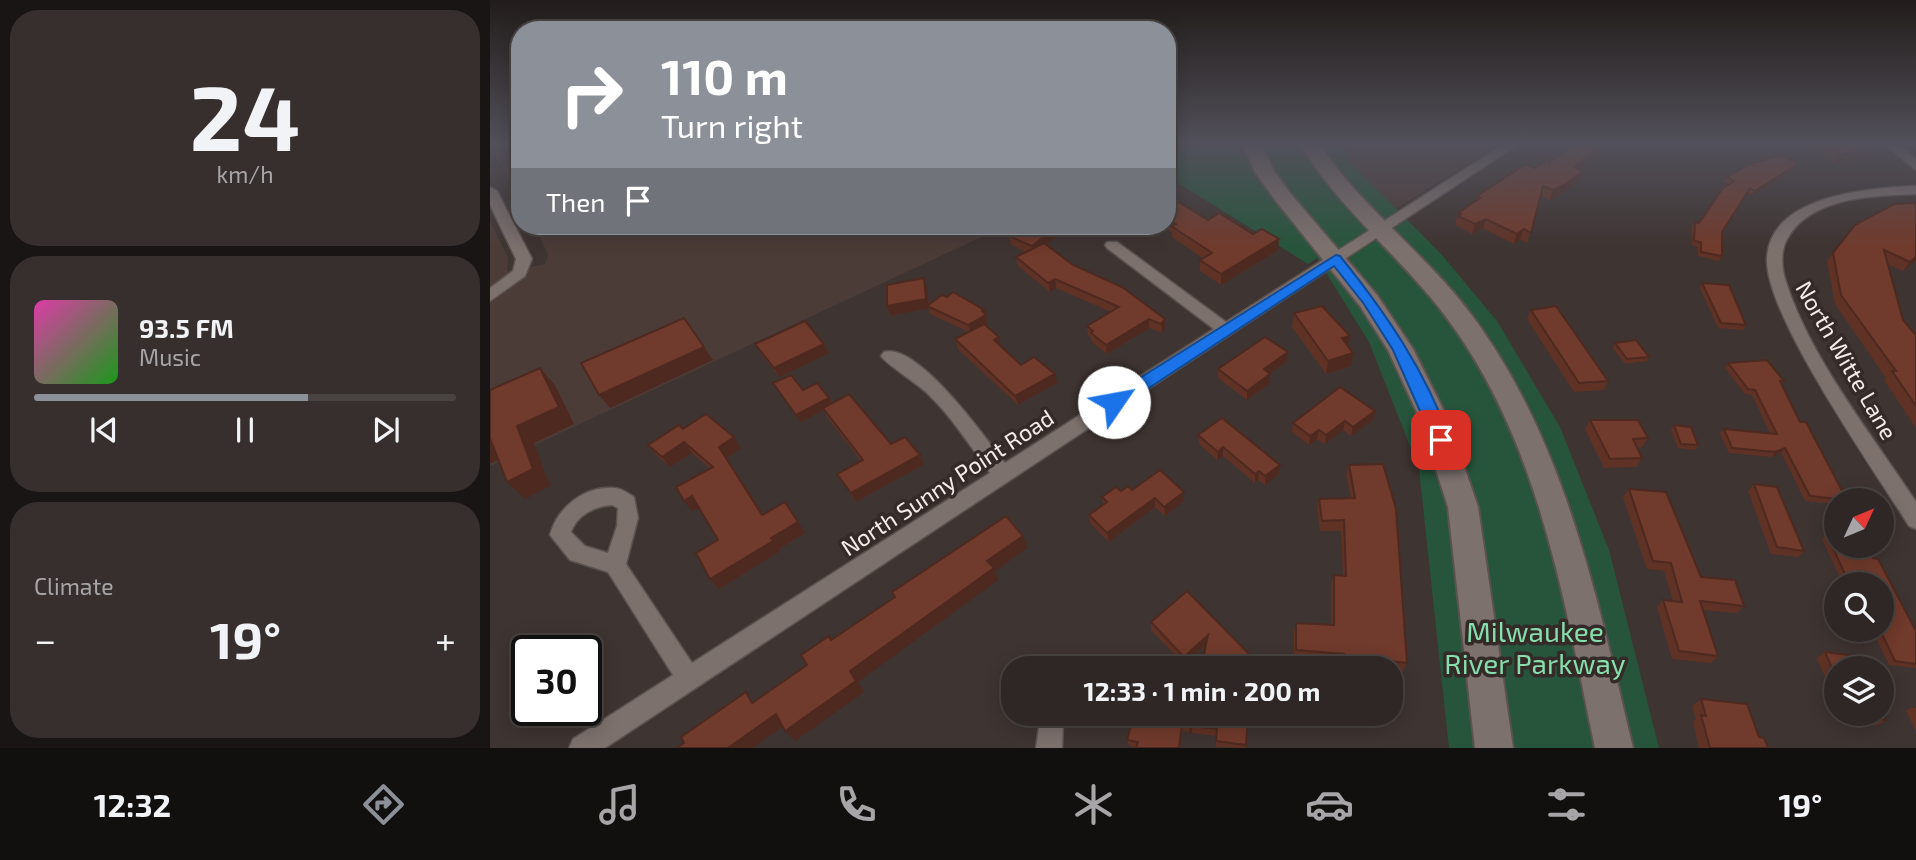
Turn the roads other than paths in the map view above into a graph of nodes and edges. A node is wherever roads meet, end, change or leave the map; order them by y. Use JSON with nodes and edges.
{"nodes":[{"id":1,"x":1269,"y":178,"type":"edge"},
{"id":2,"x":1332,"y":178,"type":"edge"},
{"id":3,"x":1460,"y":178,"type":"edge"},
{"id":4,"x":1916,"y":190,"type":"edge"},
{"id":5,"x":490,"y":191,"type":"edge"},
{"id":6,"x":1381,"y":229,"type":"junction"},
{"id":7,"x":511,"y":233,"type":"edge"},
{"id":8,"x":512,"y":235,"type":"edge"},
{"id":9,"x":1112,"y":245,"type":"dead end"},
{"id":10,"x":1336,"y":259,"type":"junction"},
{"id":11,"x":492,"y":295,"type":"edge"},
{"id":12,"x":1226,"y":330,"type":"junction"},
{"id":13,"x":890,"y":356,"type":"dead end"},
{"id":14,"x":1003,"y":475,"type":"junction"},
{"id":15,"x":1909,"y":498,"type":"edge"},
{"id":16,"x":1916,"y":520,"type":"edge"},
{"id":17,"x":615,"y":565,"type":"dead end"},
{"id":18,"x":688,"y":678,"type":"junction"},
{"id":19,"x":1051,"y":726,"type":"edge"},
{"id":20,"x":582,"y":748,"type":"edge"},
{"id":21,"x":1049,"y":748,"type":"edge"},
{"id":22,"x":1494,"y":748,"type":"edge"},
{"id":23,"x":1614,"y":748,"type":"edge"}],
"edges":[{"from":1,"to":10,"type":"street"},
{"from":2,"to":6,"type":"street"},
{"from":3,"to":6,"type":"street","name":"North Sunny Point Road"},
{"from":4,"to":15,"type":"street","name":"North Witte Lane"},
{"from":5,"to":7,"type":"street"},
{"from":6,"to":10,"type":"street","name":"North Sunny Point Road"},
{"from":6,"to":23,"type":"street"},
{"from":8,"to":11,"type":"street"},
{"from":9,"to":12,"type":"street"},
{"from":10,"to":12,"type":"street","name":"North Sunny Point Road"},
{"from":10,"to":22,"type":"street"},
{"from":12,"to":14,"type":"street","name":"North Sunny Point Road"},
{"from":13,"to":14,"type":"street"},
{"from":14,"to":18,"type":"street","name":"North Sunny Point Road"},
{"from":15,"to":16,"type":"street","name":"North Witte Lane"},
{"from":17,"to":18,"type":"street"},
{"from":18,"to":20,"type":"street","name":"North Sunny Point Road"},
{"from":19,"to":21,"type":"street"}]}
